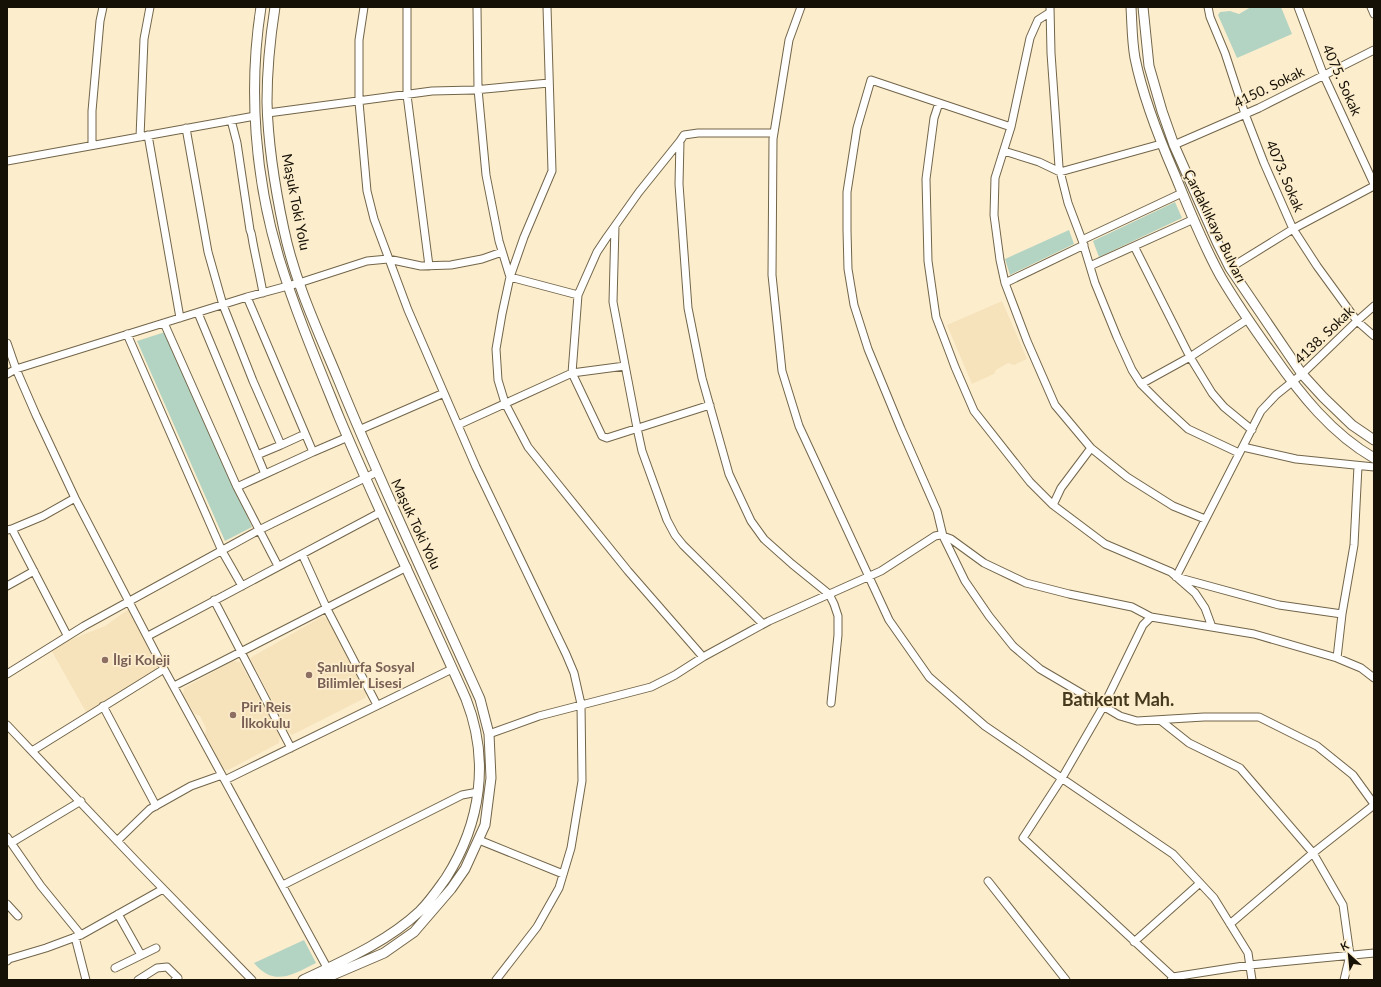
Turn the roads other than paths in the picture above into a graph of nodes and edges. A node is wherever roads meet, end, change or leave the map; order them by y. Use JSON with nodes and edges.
{"nodes":[{"id":1,"x":103,"y":7,"type":"edge"},
{"id":2,"x":150,"y":7,"type":"edge"},
{"id":3,"x":261,"y":7,"type":"edge"},
{"id":4,"x":275,"y":7,"type":"edge"},
{"id":5,"x":364,"y":7,"type":"edge"},
{"id":6,"x":407,"y":7,"type":"edge"},
{"id":7,"x":478,"y":7,"type":"edge"},
{"id":8,"x":547,"y":7,"type":"edge"},
{"id":9,"x":801,"y":7,"type":"edge"},
{"id":10,"x":1131,"y":7,"type":"edge"},
{"id":11,"x":1143,"y":7,"type":"edge"},
{"id":12,"x":1208,"y":7,"type":"edge"},
{"id":13,"x":1298,"y":7,"type":"edge"},
{"id":14,"x":1371,"y":7,"type":"edge"},
{"id":15,"x":1049,"y":10,"type":"edge"},
{"id":16,"x":1374,"y":14,"type":"edge"},
{"id":17,"x":1374,"y":50,"type":"edge"},
{"id":18,"x":1324,"y":76,"type":"junction"},
{"id":19,"x":549,"y":82,"type":"junction"},
{"id":20,"x":478,"y":89,"type":"junction"},
{"id":21,"x":406,"y":95,"type":"junction"},
{"id":22,"x":359,"y":102,"type":"junction"},
{"id":23,"x":939,"y":103,"type":"junction"},
{"id":24,"x":268,"y":113,"type":"junction"},
{"id":25,"x":1245,"y":114,"type":"junction"},
{"id":26,"x":255,"y":116,"type":"junction"},
{"id":27,"x":231,"y":120,"type":"junction"},
{"id":28,"x":1011,"y":127,"type":"junction"},
{"id":29,"x":186,"y":128,"type":"junction"},
{"id":30,"x":774,"y":133,"type":"junction"},
{"id":31,"x":148,"y":135,"type":"junction"},
{"id":32,"x":140,"y":137,"type":"junction"},
{"id":33,"x":680,"y":141,"type":"junction"},
{"id":34,"x":1161,"y":144,"type":"junction"},
{"id":35,"x":92,"y":145,"type":"junction"},
{"id":36,"x":1174,"y":145,"type":"junction"},
{"id":37,"x":1004,"y":151,"type":"junction"},
{"id":38,"x":7,"y":161,"type":"edge"},
{"id":39,"x":1060,"y":172,"type":"junction"},
{"id":40,"x":1374,"y":185,"type":"edge"},
{"id":41,"x":1182,"y":193,"type":"junction"},
{"id":42,"x":1194,"y":218,"type":"junction"},
{"id":43,"x":615,"y":226,"type":"junction"},
{"id":44,"x":1293,"y":229,"type":"junction"},
{"id":45,"x":1083,"y":243,"type":"junction"},
{"id":46,"x":1134,"y":246,"type":"junction"},
{"id":47,"x":502,"y":252,"type":"junction"},
{"id":48,"x":388,"y":259,"type":"junction"},
{"id":49,"x":429,"y":266,"type":"junction"},
{"id":50,"x":1090,"y":266,"type":"junction"},
{"id":51,"x":1230,"y":268,"type":"junction"},
{"id":52,"x":510,"y":277,"type":"junction"},
{"id":53,"x":299,"y":283,"type":"junction"},
{"id":54,"x":1005,"y":283,"type":"junction"},
{"id":55,"x":288,"y":286,"type":"junction"},
{"id":56,"x":262,"y":293,"type":"junction"},
{"id":57,"x":578,"y":295,"type":"junction"},
{"id":58,"x":247,"y":297,"type":"junction"},
{"id":59,"x":223,"y":305,"type":"junction"},
{"id":60,"x":1374,"y":306,"type":"edge"},
{"id":61,"x":198,"y":313,"type":"junction"},
{"id":62,"x":180,"y":318,"type":"junction"},
{"id":63,"x":1248,"y":319,"type":"junction"},
{"id":64,"x":1357,"y":321,"type":"junction"},
{"id":65,"x":164,"y":323,"type":"junction"},
{"id":66,"x":127,"y":334,"type":"junction"},
{"id":67,"x":1374,"y":336,"type":"edge"},
{"id":68,"x":7,"y":343,"type":"edge"},
{"id":69,"x":1190,"y":357,"type":"junction"},
{"id":70,"x":625,"y":366,"type":"junction"},
{"id":71,"x":16,"y":369,"type":"junction"},
{"id":72,"x":572,"y":373,"type":"junction"},
{"id":73,"x":7,"y":374,"type":"edge"},
{"id":74,"x":1302,"y":374,"type":"junction"},
{"id":75,"x":1293,"y":383,"type":"junction"},
{"id":76,"x":1141,"y":384,"type":"junction"},
{"id":77,"x":444,"y":393,"type":"junction"},
{"id":78,"x":505,"y":403,"type":"junction"},
{"id":79,"x":710,"y":405,"type":"junction"},
{"id":80,"x":458,"y":425,"type":"junction"},
{"id":81,"x":637,"y":428,"type":"junction"},
{"id":82,"x":359,"y":430,"type":"junction"},
{"id":83,"x":1252,"y":430,"type":"junction"},
{"id":84,"x":305,"y":434,"type":"junction"},
{"id":85,"x":348,"y":437,"type":"junction"},
{"id":86,"x":1374,"y":440,"type":"edge"},
{"id":87,"x":281,"y":445,"type":"junction"},
{"id":88,"x":1090,"y":448,"type":"junction"},
{"id":89,"x":1241,"y":450,"type":"junction"},
{"id":90,"x":313,"y":452,"type":"junction"},
{"id":91,"x":257,"y":455,"type":"junction"},
{"id":92,"x":1374,"y":458,"type":"edge"},
{"id":93,"x":1358,"y":466,"type":"junction"},
{"id":94,"x":1374,"y":467,"type":"edge"},
{"id":95,"x":377,"y":472,"type":"junction"},
{"id":96,"x":265,"y":474,"type":"junction"},
{"id":97,"x":365,"y":478,"type":"junction"},
{"id":98,"x":237,"y":487,"type":"junction"},
{"id":99,"x":75,"y":498,"type":"junction"},
{"id":100,"x":1053,"y":505,"type":"junction"},
{"id":101,"x":381,"y":512,"type":"junction"},
{"id":102,"x":1205,"y":519,"type":"junction"},
{"id":103,"x":10,"y":530,"type":"edge"},
{"id":104,"x":259,"y":530,"type":"junction"},
{"id":105,"x":944,"y":536,"type":"junction"},
{"id":106,"x":222,"y":551,"type":"junction"},
{"id":107,"x":302,"y":554,"type":"junction"},
{"id":108,"x":278,"y":566,"type":"junction"},
{"id":109,"x":407,"y":567,"type":"junction"},
{"id":110,"x":34,"y":571,"type":"junction"},
{"id":111,"x":869,"y":576,"type":"junction"},
{"id":112,"x":1176,"y":577,"type":"junction"},
{"id":113,"x":7,"y":586,"type":"edge"},
{"id":114,"x":242,"y":586,"type":"junction"},
{"id":115,"x":829,"y":594,"type":"junction"},
{"id":116,"x":214,"y":600,"type":"junction"},
{"id":117,"x":129,"y":601,"type":"junction"},
{"id":118,"x":327,"y":609,"type":"junction"},
{"id":119,"x":1342,"y":614,"type":"junction"},
{"id":120,"x":1150,"y":617,"type":"junction"},
{"id":121,"x":763,"y":624,"type":"junction"},
{"id":122,"x":1212,"y":627,"type":"junction"},
{"id":123,"x":67,"y":635,"type":"junction"},
{"id":124,"x":148,"y":636,"type":"junction"},
{"id":125,"x":242,"y":652,"type":"junction"},
{"id":126,"x":703,"y":657,"type":"junction"},
{"id":127,"x":1337,"y":658,"type":"junction"},
{"id":128,"x":452,"y":668,"type":"junction"},
{"id":129,"x":164,"y":669,"type":"junction"},
{"id":130,"x":7,"y":673,"type":"edge"},
{"id":131,"x":1374,"y":678,"type":"edge"},
{"id":132,"x":174,"y":686,"type":"junction"},
{"id":133,"x":831,"y":703,"type":"dead end"},
{"id":134,"x":582,"y":704,"type":"junction"},
{"id":135,"x":377,"y":705,"type":"junction"},
{"id":136,"x":103,"y":706,"type":"junction"},
{"id":137,"x":1103,"y":707,"type":"junction"},
{"id":138,"x":1160,"y":720,"type":"junction"},
{"id":139,"x":7,"y":725,"type":"edge"},
{"id":140,"x":489,"y":734,"type":"junction"},
{"id":141,"x":291,"y":748,"type":"junction"},
{"id":142,"x":32,"y":751,"type":"junction"},
{"id":143,"x":223,"y":777,"type":"junction"},
{"id":144,"x":1062,"y":778,"type":"junction"},
{"id":145,"x":478,"y":792,"type":"junction"},
{"id":146,"x":81,"y":802,"type":"junction"},
{"id":147,"x":1374,"y":805,"type":"edge"},
{"id":148,"x":156,"y":806,"type":"junction"},
{"id":149,"x":9,"y":840,"type":"edge"},
{"id":150,"x":479,"y":840,"type":"junction"},
{"id":151,"x":117,"y":841,"type":"junction"},
{"id":152,"x":1312,"y":853,"type":"junction"},
{"id":153,"x":563,"y":874,"type":"junction"},
{"id":154,"x":988,"y":881,"type":"dead end"},
{"id":155,"x":1200,"y":883,"type":"junction"},
{"id":156,"x":283,"y":886,"type":"junction"},
{"id":157,"x":163,"y":889,"type":"junction"},
{"id":158,"x":7,"y":904,"type":"edge"},
{"id":159,"x":118,"y":914,"type":"junction"},
{"id":160,"x":18,"y":916,"type":"dead end"},
{"id":161,"x":1230,"y":924,"type":"junction"},
{"id":162,"x":78,"y":936,"type":"junction"},
{"id":163,"x":1134,"y":942,"type":"junction"},
{"id":164,"x":156,"y":948,"type":"dead end"},
{"id":165,"x":1374,"y":953,"type":"edge"},
{"id":166,"x":141,"y":955,"type":"junction"},
{"id":167,"x":1350,"y":955,"type":"junction"},
{"id":168,"x":8,"y":958,"type":"edge"},
{"id":169,"x":1250,"y":965,"type":"junction"},
{"id":170,"x":116,"y":968,"type":"dead end"},
{"id":171,"x":330,"y":971,"type":"junction"},
{"id":172,"x":1172,"y":979,"type":"edge"},
{"id":173,"x":86,"y":980,"type":"edge"},
{"id":174,"x":138,"y":980,"type":"edge"},
{"id":175,"x":174,"y":980,"type":"edge"},
{"id":176,"x":252,"y":980,"type":"edge"},
{"id":177,"x":303,"y":980,"type":"edge"},
{"id":178,"x":321,"y":980,"type":"edge"},
{"id":179,"x":496,"y":980,"type":"edge"},
{"id":180,"x":1066,"y":980,"type":"edge"},
{"id":181,"x":1252,"y":980,"type":"edge"},
{"id":182,"x":1344,"y":980,"type":"edge"}],
"edges":[{"from":1,"to":35,"type":"street"},
{"from":2,"to":32,"type":"street"},
{"from":3,"to":26,"type":"main road"},
{"from":4,"to":24,"type":"main road","name":"Maşuk Toki Yolu"},
{"from":5,"to":22,"type":"street"},
{"from":6,"to":21,"type":"street"},
{"from":7,"to":20,"type":"street"},
{"from":8,"to":19,"type":"street"},
{"from":9,"to":30,"type":"street"},
{"from":10,"to":34,"type":"main road","name":"Çardaklıkaya Bulvarı"},
{"from":11,"to":36,"type":"main road","name":"Çardaklıkaya Bulvarı"},
{"from":12,"to":25,"type":"street","name":"4073. Sokak"},
{"from":13,"to":18,"type":"street","name":"4075. Sokak"},
{"from":14,"to":16,"type":"street"},
{"from":15,"to":28,"type":"street"},
{"from":15,"to":39,"type":"street"},
{"from":17,"to":18,"type":"street","name":"4150. Sokak"},
{"from":18,"to":25,"type":"street","name":"4150. Sokak"},
{"from":18,"to":40,"type":"street","name":"4075. Sokak"},
{"from":19,"to":20,"type":"street"},
{"from":19,"to":52,"type":"street"},
{"from":20,"to":21,"type":"street"},
{"from":20,"to":47,"type":"street"},
{"from":21,"to":22,"type":"street"},
{"from":21,"to":49,"type":"street"},
{"from":22,"to":24,"type":"street"},
{"from":22,"to":48,"type":"street"},
{"from":23,"to":28,"type":"street"},
{"from":23,"to":100,"type":"street"},
{"from":23,"to":105,"type":"street"},
{"from":24,"to":53,"type":"main road","name":"Maşuk Toki Yolu"},
{"from":25,"to":36,"type":"street","name":"4150. Sokak"},
{"from":25,"to":44,"type":"street","name":"4073. Sokak"},
{"from":26,"to":27,"type":"street"},
{"from":26,"to":55,"type":"main road"},
{"from":27,"to":29,"type":"street"},
{"from":27,"to":56,"type":"street"},
{"from":28,"to":37,"type":"street"},
{"from":29,"to":31,"type":"street"},
{"from":29,"to":59,"type":"street"},
{"from":30,"to":33,"type":"street"},
{"from":30,"to":111,"type":"street"},
{"from":31,"to":32,"type":"street"},
{"from":31,"to":62,"type":"street"},
{"from":32,"to":35,"type":"street"},
{"from":33,"to":43,"type":"street"},
{"from":33,"to":79,"type":"street"},
{"from":34,"to":39,"type":"street"},
{"from":34,"to":41,"type":"main road","name":"Çardaklıkaya Bulvarı"},
{"from":35,"to":38,"type":"street"},
{"from":36,"to":51,"type":"main road","name":"Çardaklıkaya Bulvarı"},
{"from":37,"to":39,"type":"street"},
{"from":37,"to":54,"type":"street"},
{"from":39,"to":45,"type":"street"},
{"from":40,"to":44,"type":"street"},
{"from":41,"to":42,"type":"main road","name":"Çardaklıkaya Bulvarı"},
{"from":41,"to":45,"type":"street"},
{"from":42,"to":46,"type":"street"},
{"from":42,"to":63,"type":"main road","name":"Çardaklıkaya Bulvarı"},
{"from":43,"to":57,"type":"street"},
{"from":43,"to":70,"type":"street"},
{"from":44,"to":51,"type":"street"},
{"from":44,"to":64,"type":"street","name":"4073. Sokak"},
{"from":45,"to":50,"type":"street"},
{"from":45,"to":54,"type":"street"},
{"from":46,"to":50,"type":"street"},
{"from":46,"to":69,"type":"street"},
{"from":47,"to":49,"type":"street"},
{"from":47,"to":52,"type":"street"},
{"from":48,"to":49,"type":"street"},
{"from":48,"to":53,"type":"street"},
{"from":48,"to":77,"type":"street"},
{"from":50,"to":76,"type":"street"},
{"from":51,"to":74,"type":"main road","name":"Çardaklıkaya Bulvarı"},
{"from":52,"to":57,"type":"street"},
{"from":52,"to":78,"type":"street"},
{"from":53,"to":55,"type":"street"},
{"from":53,"to":82,"type":"main road","name":"Maşuk Toki Yolu"},
{"from":54,"to":88,"type":"street"},
{"from":55,"to":56,"type":"street"},
{"from":55,"to":85,"type":"main road"},
{"from":56,"to":58,"type":"street"},
{"from":57,"to":72,"type":"street"},
{"from":58,"to":59,"type":"street"},
{"from":58,"to":84,"type":"street"},
{"from":59,"to":61,"type":"street"},
{"from":59,"to":87,"type":"street"},
{"from":60,"to":64,"type":"street","name":"4138. Sokak"},
{"from":61,"to":62,"type":"street"},
{"from":61,"to":91,"type":"street"},
{"from":62,"to":65,"type":"street"},
{"from":63,"to":69,"type":"street"},
{"from":63,"to":75,"type":"main road","name":"Çardaklıkaya Bulvarı"},
{"from":64,"to":67,"type":"street","name":"4073. Sokak"},
{"from":64,"to":74,"type":"street","name":"4138. Sokak"},
{"from":65,"to":66,"type":"street"},
{"from":65,"to":98,"type":"street"},
{"from":66,"to":71,"type":"street"},
{"from":66,"to":106,"type":"street"},
{"from":68,"to":71,"type":"street"},
{"from":69,"to":76,"type":"street"},
{"from":69,"to":83,"type":"street"},
{"from":70,"to":72,"type":"street"},
{"from":70,"to":81,"type":"street"},
{"from":71,"to":73,"type":"street"},
{"from":71,"to":99,"type":"street"},
{"from":72,"to":78,"type":"street"},
{"from":72,"to":81,"type":"street"},
{"from":74,"to":75,"type":"street","name":"4138. Sokak"},
{"from":74,"to":86,"type":"main road","name":"Çardaklıkaya Bulvarı"},
{"from":75,"to":83,"type":"street","name":"4138. Sokak"},
{"from":75,"to":92,"type":"main road","name":"Çardaklıkaya Bulvarı"},
{"from":76,"to":89,"type":"street"},
{"from":77,"to":80,"type":"street"},
{"from":77,"to":82,"type":"street"},
{"from":78,"to":80,"type":"street"},
{"from":78,"to":126,"type":"street"},
{"from":79,"to":81,"type":"street"},
{"from":79,"to":115,"type":"street"},
{"from":80,"to":134,"type":"street"},
{"from":81,"to":121,"type":"street"},
{"from":82,"to":95,"type":"main road","name":"Maşuk Toki Yolu"},
{"from":83,"to":89,"type":"street","name":"4138. Sokak"},
{"from":84,"to":87,"type":"street"},
{"from":84,"to":90,"type":"street"},
{"from":85,"to":90,"type":"street"},
{"from":85,"to":97,"type":"main road"},
{"from":87,"to":91,"type":"street"},
{"from":88,"to":100,"type":"street"},
{"from":88,"to":102,"type":"street"},
{"from":89,"to":93,"type":"street"},
{"from":89,"to":102,"type":"street","name":"4138. Sokak"},
{"from":90,"to":96,"type":"street"},
{"from":91,"to":96,"type":"street"},
{"from":93,"to":94,"type":"street"},
{"from":93,"to":119,"type":"street"},
{"from":95,"to":97,"type":"street"},
{"from":95,"to":140,"type":"main road","name":"Maşuk Toki Yolu"},
{"from":96,"to":98,"type":"street"},
{"from":97,"to":101,"type":"main road"},
{"from":97,"to":104,"type":"street"},
{"from":98,"to":104,"type":"street"},
{"from":99,"to":103,"type":"street"},
{"from":99,"to":117,"type":"street"},
{"from":100,"to":112,"type":"street"},
{"from":101,"to":107,"type":"street"},
{"from":101,"to":109,"type":"main road"},
{"from":102,"to":112,"type":"street","name":"4138. Sokak"},
{"from":103,"to":110,"type":"street"},
{"from":104,"to":106,"type":"street"},
{"from":104,"to":108,"type":"street"},
{"from":105,"to":111,"type":"street"},
{"from":105,"to":120,"type":"street"},
{"from":105,"to":137,"type":"street"},
{"from":106,"to":114,"type":"street"},
{"from":106,"to":117,"type":"street"},
{"from":107,"to":108,"type":"street"},
{"from":107,"to":118,"type":"street"},
{"from":108,"to":114,"type":"street"},
{"from":109,"to":118,"type":"street"},
{"from":109,"to":128,"type":"main road"},
{"from":110,"to":113,"type":"street"},
{"from":110,"to":123,"type":"street"},
{"from":111,"to":115,"type":"street"},
{"from":111,"to":144,"type":"street"},
{"from":112,"to":119,"type":"street"},
{"from":112,"to":122,"type":"street"},
{"from":114,"to":116,"type":"street"},
{"from":115,"to":121,"type":"street"},
{"from":115,"to":133,"type":"street"},
{"from":116,"to":124,"type":"street"},
{"from":116,"to":125,"type":"street"},
{"from":117,"to":123,"type":"street"},
{"from":117,"to":124,"type":"street"},
{"from":118,"to":125,"type":"street"},
{"from":118,"to":135,"type":"street"},
{"from":119,"to":127,"type":"street"},
{"from":120,"to":122,"type":"street"},
{"from":120,"to":137,"type":"street"},
{"from":121,"to":126,"type":"street"},
{"from":122,"to":127,"type":"street"},
{"from":123,"to":130,"type":"street"},
{"from":124,"to":129,"type":"street"},
{"from":125,"to":132,"type":"street"},
{"from":125,"to":141,"type":"street"},
{"from":126,"to":134,"type":"street"},
{"from":127,"to":131,"type":"street"},
{"from":128,"to":135,"type":"street"},
{"from":128,"to":145,"type":"main road"},
{"from":129,"to":132,"type":"street"},
{"from":129,"to":136,"type":"street"},
{"from":132,"to":143,"type":"street"},
{"from":134,"to":140,"type":"street"},
{"from":134,"to":153,"type":"street"},
{"from":135,"to":141,"type":"street"},
{"from":136,"to":142,"type":"street"},
{"from":136,"to":148,"type":"street"},
{"from":137,"to":138,"type":"street"},
{"from":137,"to":144,"type":"street"},
{"from":138,"to":147,"type":"street"},
{"from":138,"to":152,"type":"street"},
{"from":139,"to":142,"type":"street"},
{"from":140,"to":150,"type":"main road","name":"Maşuk Toki Yolu"},
{"from":141,"to":143,"type":"street"},
{"from":142,"to":146,"type":"street"},
{"from":143,"to":148,"type":"street"},
{"from":143,"to":156,"type":"street"},
{"from":144,"to":155,"type":"street"},
{"from":144,"to":163,"type":"street"},
{"from":145,"to":156,"type":"street"},
{"from":145,"to":171,"type":"main road"},
{"from":146,"to":149,"type":"street"},
{"from":146,"to":151,"type":"street"},
{"from":147,"to":152,"type":"street"},
{"from":148,"to":151,"type":"street"},
{"from":149,"to":162,"type":"street"},
{"from":150,"to":153,"type":"street"},
{"from":150,"to":171,"type":"main road","name":"Maşuk Toki Yolu"},
{"from":151,"to":157,"type":"street"},
{"from":152,"to":161,"type":"street"},
{"from":152,"to":167,"type":"street"},
{"from":153,"to":179,"type":"street"},
{"from":154,"to":180,"type":"street"},
{"from":155,"to":161,"type":"street"},
{"from":155,"to":163,"type":"street"},
{"from":156,"to":171,"type":"street"},
{"from":157,"to":159,"type":"street"},
{"from":157,"to":176,"type":"street"},
{"from":158,"to":160,"type":"street"},
{"from":159,"to":162,"type":"street"},
{"from":159,"to":166,"type":"street"},
{"from":161,"to":169,"type":"street"},
{"from":162,"to":168,"type":"street"},
{"from":162,"to":173,"type":"street"},
{"from":163,"to":172,"type":"street"},
{"from":164,"to":166,"type":"street"},
{"from":165,"to":167,"type":"street"},
{"from":166,"to":170,"type":"street"},
{"from":167,"to":169,"type":"street"},
{"from":167,"to":182,"type":"street"},
{"from":169,"to":172,"type":"street"},
{"from":169,"to":181,"type":"street"},
{"from":171,"to":177,"type":"main road"},
{"from":171,"to":178,"type":"main road","name":"Maşuk Toki Yolu"},
{"from":174,"to":175,"type":"street"}]}
